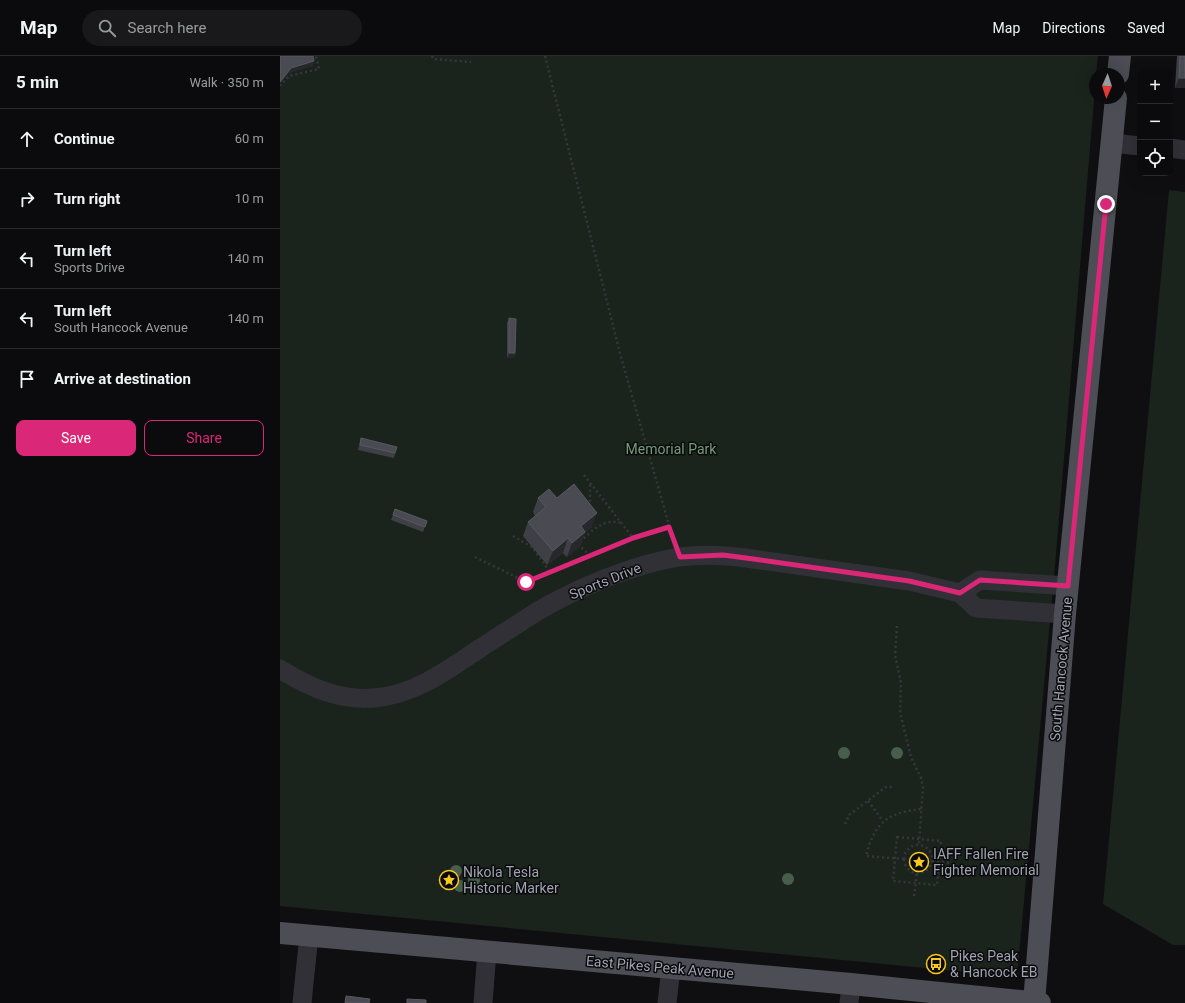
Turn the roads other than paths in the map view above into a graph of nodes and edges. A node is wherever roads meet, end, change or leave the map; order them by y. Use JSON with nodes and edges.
{"nodes":[{"id":1,"x":1120,"y":56,"type":"edge"},
{"id":2,"x":1119,"y":68,"type":"edge"},
{"id":3,"x":1115,"y":104,"type":"edge"},
{"id":4,"x":1112,"y":143,"type":"junction"},
{"id":5,"x":1137,"y":146,"type":"edge"},
{"id":6,"x":1173,"y":148,"type":"edge"},
{"id":7,"x":1185,"y":150,"type":"edge"},
{"id":8,"x":1068,"y":586,"type":"junction"},
{"id":9,"x":960,"y":593,"type":"junction"},
{"id":10,"x":1065,"y":614,"type":"junction"},
{"id":11,"x":280,"y":669,"type":"edge"},
{"id":12,"x":280,"y":932,"type":"edge"},
{"id":13,"x":309,"y":935,"type":"junction"},
{"id":14,"x":487,"y":951,"type":"junction"},
{"id":15,"x":671,"y":968,"type":"junction"},
{"id":16,"x":850,"y":994,"type":"edge"},
{"id":17,"x":921,"y":997,"type":"edge"},
{"id":18,"x":302,"y":1003,"type":"edge"},
{"id":19,"x":483,"y":1003,"type":"edge"},
{"id":20,"x":667,"y":1003,"type":"edge"},
{"id":21,"x":1036,"y":1003,"type":"edge"}],
"edges":[{"from":1,"to":2,"type":"main road"},
{"from":3,"to":4,"type":"main road","name":"South Hancock Avenue"},
{"from":4,"to":5,"type":"street"},
{"from":4,"to":8,"type":"main road","name":"South Hancock Avenue"},
{"from":6,"to":7,"type":"street"},
{"from":8,"to":9,"type":"street"},
{"from":8,"to":10,"type":"main road","name":"South Hancock Avenue"},
{"from":9,"to":10,"type":"street","name":"Sports Drive"},
{"from":9,"to":11,"type":"street","name":"Sports Drive"},
{"from":10,"to":21,"type":"main road","name":"South Hancock Avenue"},
{"from":12,"to":13,"type":"main road","name":"East Pikes Peak Avenue"},
{"from":13,"to":14,"type":"main road","name":"East Pikes Peak Avenue"},
{"from":13,"to":18,"type":"street"},
{"from":14,"to":15,"type":"main road","name":"East Pikes Peak Avenue"},
{"from":14,"to":19,"type":"street"},
{"from":15,"to":16,"type":"main road","name":"East Pikes Peak Avenue"},
{"from":15,"to":20,"type":"street"},
{"from":16,"to":17,"type":"main road","name":"East Pikes Peak Avenue"},
{"from":17,"to":21,"type":"main road","name":"East Pikes Peak Avenue"}]}
